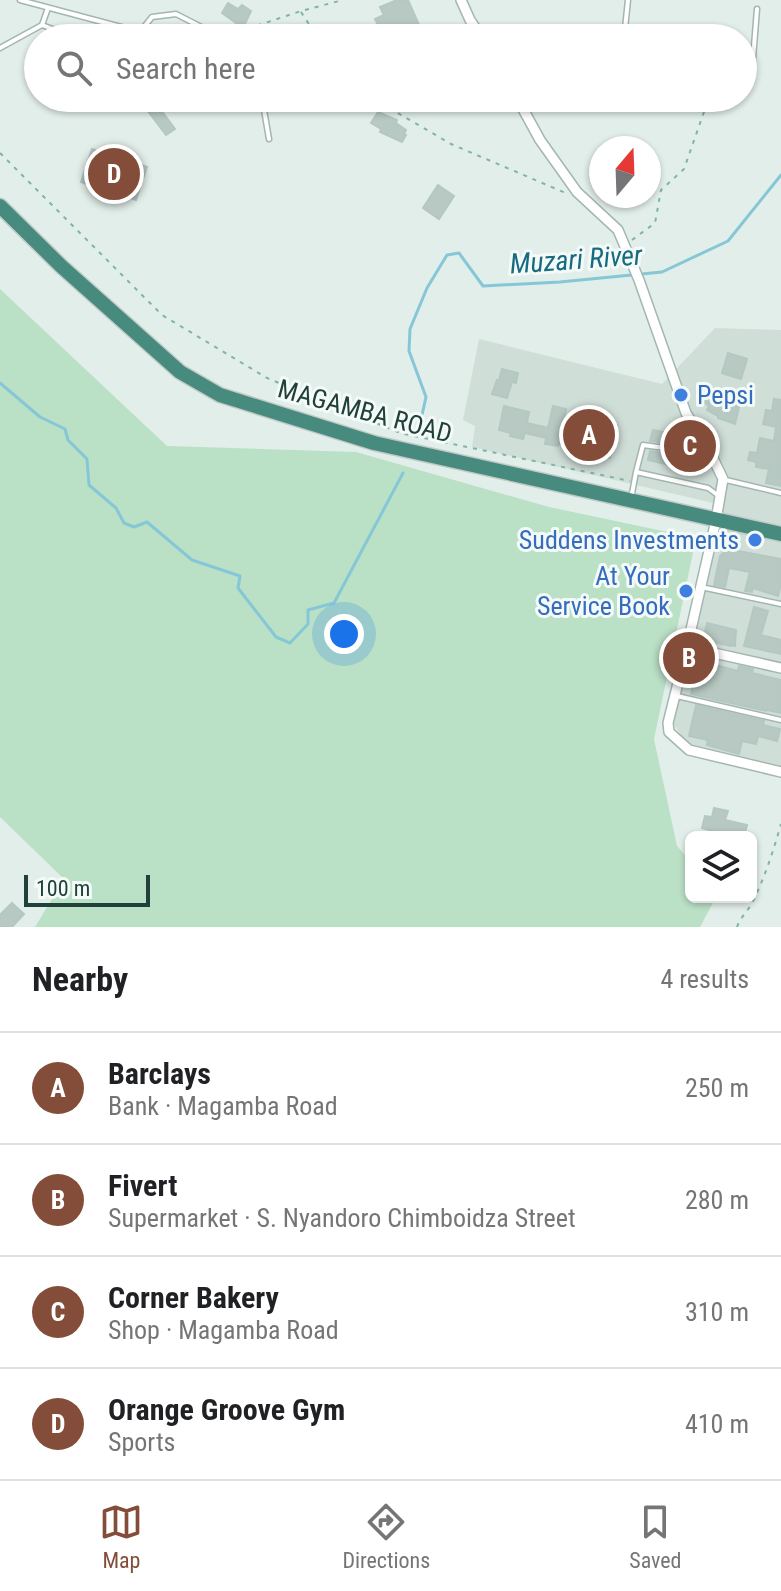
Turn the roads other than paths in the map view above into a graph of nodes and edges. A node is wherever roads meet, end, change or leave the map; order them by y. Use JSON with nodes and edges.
{"nodes":[{"id":1,"x":20,"y":0,"type":"edge"},
{"id":2,"x":461,"y":0,"type":"edge"},
{"id":3,"x":628,"y":0,"type":"edge"},
{"id":4,"x":48,"y":8,"type":"junction"},
{"id":5,"x":757,"y":9,"type":"dead end"},
{"id":6,"x":42,"y":24,"type":"edge"},
{"id":7,"x":102,"y":24,"type":"edge"},
{"id":8,"x":147,"y":24,"type":"edge"},
{"id":9,"x":196,"y":24,"type":"edge"},
{"id":10,"x":473,"y":24,"type":"edge"},
{"id":11,"x":625,"y":24,"type":"edge"},
{"id":12,"x":756,"y":24,"type":"edge"},
{"id":13,"x":24,"y":35,"type":"edge"},
{"id":14,"x":0,"y":48,"type":"edge"},
{"id":15,"x":264,"y":112,"type":"edge"},
{"id":16,"x":525,"y":112,"type":"edge"},
{"id":17,"x":269,"y":139,"type":"dead end"},
{"id":18,"x":0,"y":206,"type":"edge"},
{"id":19,"x":710,"y":452,"type":"junction"},
{"id":20,"x":636,"y":472,"type":"junction"},
{"id":21,"x":723,"y":479,"type":"junction"},
{"id":22,"x":781,"y":493,"type":"edge"},
{"id":23,"x":720,"y":497,"type":"junction"},
{"id":24,"x":631,"y":501,"type":"junction"},
{"id":25,"x":716,"y":520,"type":"junction"},
{"id":26,"x":781,"y":534,"type":"edge"},
{"id":27,"x":701,"y":586,"type":"junction"},
{"id":28,"x":781,"y":604,"type":"edge"},
{"id":29,"x":687,"y":647,"type":"junction"},
{"id":30,"x":781,"y":668,"type":"edge"},
{"id":31,"x":674,"y":695,"type":"junction"},
{"id":32,"x":781,"y":720,"type":"edge"},
{"id":33,"x":781,"y":772,"type":"edge"}],
"edges":[{"from":1,"to":4,"type":"lane"},
{"from":2,"to":10,"type":"street"},
{"from":3,"to":11,"type":"lane"},
{"from":4,"to":6,"type":"lane"},
{"from":4,"to":7,"type":"lane"},
{"from":5,"to":12,"type":"lane"},
{"from":8,"to":9,"type":"lane"},
{"from":13,"to":14,"type":"lane"},
{"from":15,"to":17,"type":"lane"},
{"from":16,"to":19,"type":"street"},
{"from":18,"to":24,"type":"highway","name":"MAGAMBA ROAD"},
{"from":19,"to":20,"type":"lane"},
{"from":19,"to":21,"type":"street"},
{"from":20,"to":23,"type":"lane"},
{"from":20,"to":24,"type":"lane"},
{"from":21,"to":22,"type":"lane"},
{"from":21,"to":23,"type":"street"},
{"from":23,"to":25,"type":"street"},
{"from":24,"to":25,"type":"highway","name":"MAGAMBA ROAD"},
{"from":25,"to":26,"type":"highway","name":"MAGAMBA ROAD"},
{"from":25,"to":27,"type":"street"},
{"from":27,"to":28,"type":"lane"},
{"from":27,"to":29,"type":"street"},
{"from":29,"to":30,"type":"street"},
{"from":29,"to":31,"type":"street"},
{"from":31,"to":32,"type":"lane"},
{"from":31,"to":33,"type":"street"}]}
